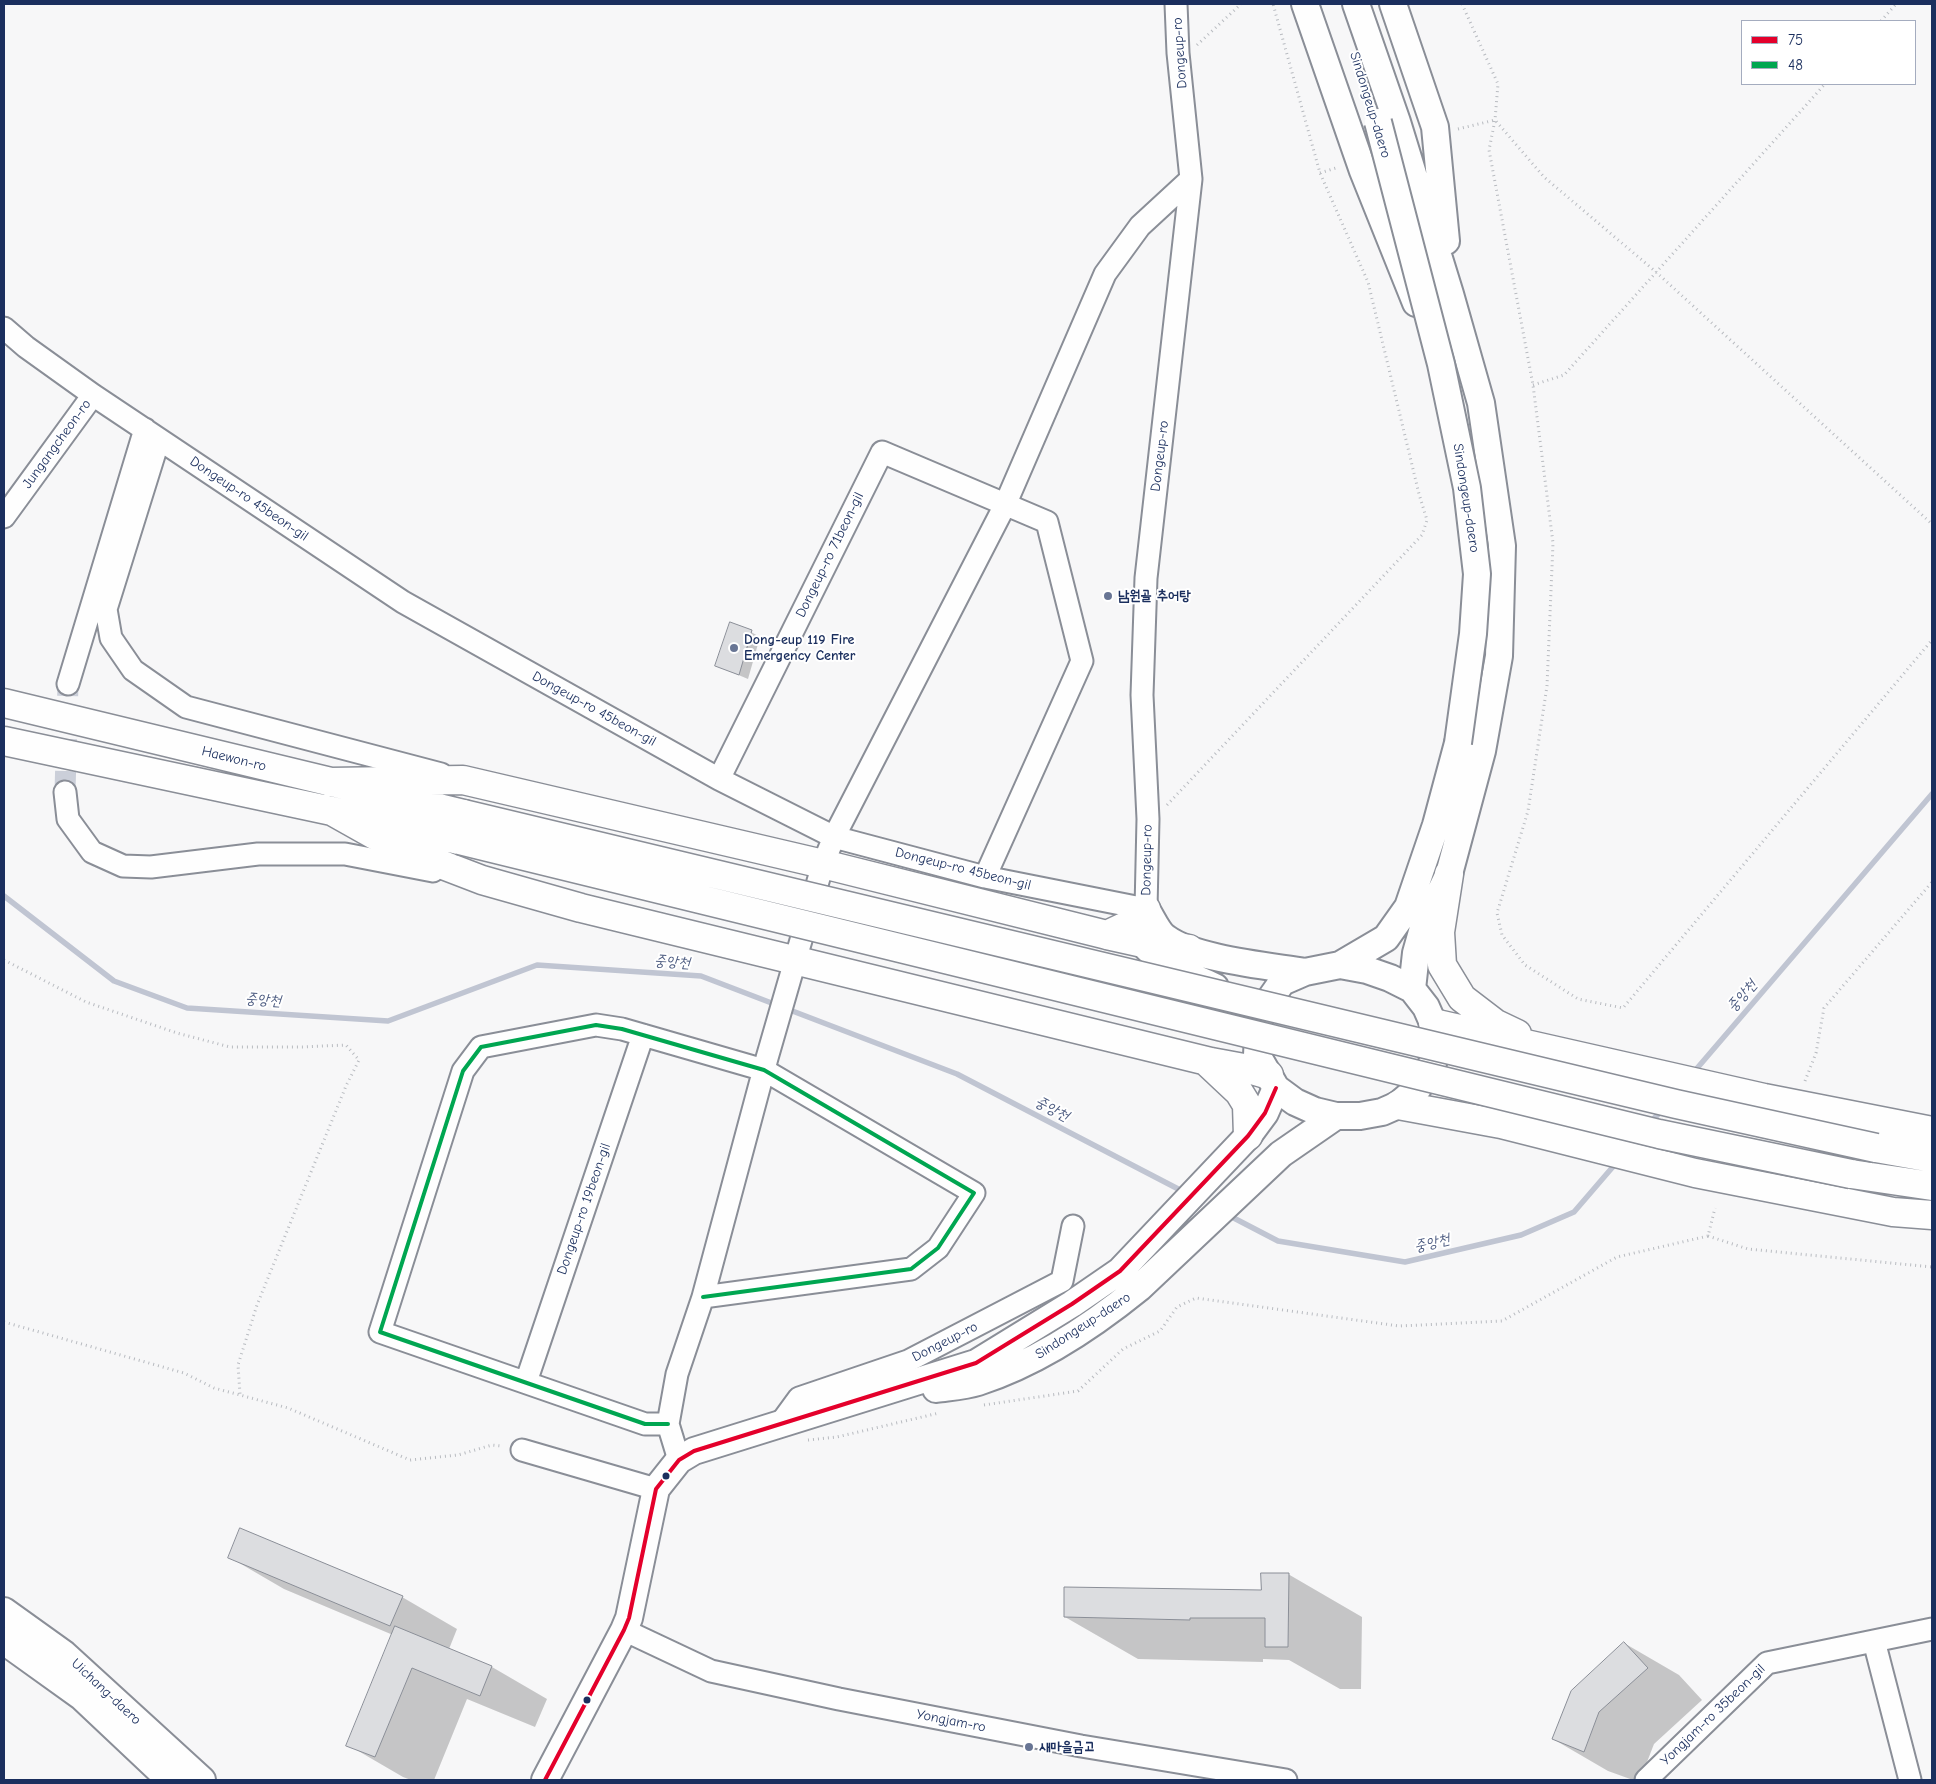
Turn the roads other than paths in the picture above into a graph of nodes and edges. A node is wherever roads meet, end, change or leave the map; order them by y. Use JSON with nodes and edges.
{"nodes":[{"id":1,"x":1176,"y":4,"type":"edge"},
{"id":2,"x":1305,"y":4,"type":"edge"},
{"id":3,"x":1338,"y":4,"type":"edge"},
{"id":4,"x":1356,"y":4,"type":"edge"},
{"id":5,"x":1393,"y":4,"type":"edge"},
{"id":6,"x":1191,"y":178,"type":"junction"},
{"id":7,"x":1450,"y":294,"type":"junction"},
{"id":8,"x":4,"y":328,"type":"edge"},
{"id":9,"x":1441,"y":364,"type":"junction"},
{"id":10,"x":93,"y":394,"type":"junction"},
{"id":11,"x":152,"y":434,"type":"junction"},
{"id":12,"x":1005,"y":504,"type":"junction"},
{"id":13,"x":4,"y":517,"type":"edge"},
{"id":14,"x":68,"y":684,"type":"tunnel mouth"},
{"id":15,"x":4,"y":703,"type":"edge"},
{"id":16,"x":4,"y":741,"type":"edge"},
{"id":17,"x":719,"y":779,"type":"junction"},
{"id":18,"x":463,"y":780,"type":"junction"},
{"id":19,"x":330,"y":782,"type":"junction"},
{"id":20,"x":64,"y":792,"type":"tunnel mouth"},
{"id":21,"x":332,"y":811,"type":"junction"},
{"id":22,"x":834,"y":837,"type":"junction"},
{"id":23,"x":823,"y":864,"type":"junction"},
{"id":24,"x":1450,"y":874,"type":"junction"},
{"id":25,"x":985,"y":877,"type":"junction"},
{"id":26,"x":482,"y":880,"type":"junction"},
{"id":27,"x":1146,"y":909,"type":"junction"},
{"id":28,"x":1107,"y":935,"type":"junction"},
{"id":29,"x":1143,"y":943,"type":"junction"},
{"id":30,"x":1189,"y":950,"type":"junction"},
{"id":31,"x":1340,"y":965,"type":"junction"},
{"id":32,"x":793,"y":968,"type":"junction"},
{"id":33,"x":1305,"y":972,"type":"junction"},
{"id":34,"x":1412,"y":989,"type":"junction"},
{"id":35,"x":1259,"y":1015,"type":"junction"},
{"id":36,"x":1433,"y":1023,"type":"junction"},
{"id":37,"x":643,"y":1036,"type":"junction"},
{"id":38,"x":1557,"y":1052,"type":"junction"},
{"id":39,"x":1206,"y":1061,"type":"junction"},
{"id":40,"x":765,"y":1064,"type":"junction"},
{"id":41,"x":1273,"y":1081,"type":"junction"},
{"id":42,"x":1398,"y":1105,"type":"junction"},
{"id":43,"x":1336,"y":1116,"type":"junction"},
{"id":44,"x":1932,"y":1131,"type":"edge"},
{"id":45,"x":1248,"y":1136,"type":"junction"},
{"id":46,"x":1932,"y":1158,"type":"edge"},
{"id":47,"x":1932,"y":1186,"type":"edge"},
{"id":48,"x":1932,"y":1215,"type":"edge"},
{"id":49,"x":1074,"y":1226,"type":"dead end"},
{"id":50,"x":702,"y":1297,"type":"junction"},
{"id":51,"x":526,"y":1382,"type":"junction"},
{"id":52,"x":857,"y":1401,"type":"junction"},
{"id":53,"x":668,"y":1424,"type":"junction"},
{"id":54,"x":780,"y":1424,"type":"junction"},
{"id":55,"x":522,"y":1450,"type":"road end"},
{"id":56,"x":679,"y":1460,"type":"junction"},
{"id":57,"x":656,"y":1489,"type":"junction"},
{"id":58,"x":4,"y":1611,"type":"edge"},
{"id":59,"x":1932,"y":1629,"type":"edge"},
{"id":60,"x":624,"y":1630,"type":"junction"},
{"id":61,"x":4,"y":1641,"type":"edge"},
{"id":62,"x":1874,"y":1641,"type":"junction"},
{"id":63,"x":170,"y":1780,"type":"edge"},
{"id":64,"x":202,"y":1780,"type":"edge"},
{"id":65,"x":545,"y":1780,"type":"edge"},
{"id":66,"x":1286,"y":1780,"type":"edge"},
{"id":67,"x":1646,"y":1780,"type":"edge"},
{"id":68,"x":1910,"y":1780,"type":"edge"}],
"edges":[{"from":1,"to":6,"type":"street","name":"Dongeup-ro"},
{"from":2,"to":9,"type":"main road"},
{"from":3,"to":9,"type":"main road","name":"Sindongeup-daero","bridge":true},
{"from":4,"to":7,"type":"main road","name":"Sindongeup-daero"},
{"from":5,"to":7,"type":"main road"},
{"from":6,"to":12,"type":"street"},
{"from":6,"to":27,"type":"street","name":"Dongeup-ro"},
{"from":7,"to":24,"type":"main road","name":"Sindongeup-daero"},
{"from":8,"to":10,"type":"street","name":"Dongeup-ro 45beon-gil"},
{"from":9,"to":31,"type":"main road","name":"Sindongeup-daero","bridge":true},
{"from":10,"to":11,"type":"street","name":"Dongeup-ro 45beon-gil"},
{"from":10,"to":13,"type":"street","name":"Jungangcheon-ro"},
{"from":11,"to":14,"type":"street"},
{"from":11,"to":17,"type":"street","name":"Dongeup-ro 45beon-gil"},
{"from":11,"to":18,"type":"street"},
{"from":12,"to":17,"type":"street","name":"Dongeup-ro 71beon-gil"},
{"from":12,"to":22,"type":"street"},
{"from":12,"to":25,"type":"street","name":"Dongeup-ro 71beon-gil"},
{"from":15,"to":19,"type":"highway","name":"Haewon-ro"},
{"from":16,"to":21,"type":"highway"},
{"from":17,"to":22,"type":"street","name":"Dongeup-ro 45beon-gil"},
{"from":18,"to":19,"type":"highway"},
{"from":18,"to":23,"type":"highway"},
{"from":19,"to":46,"type":"highway","name":"Haewon-ro","bridge":true},
{"from":20,"to":26,"type":"street"},
{"from":21,"to":26,"type":"highway"},
{"from":21,"to":47,"type":"highway","bridge":true},
{"from":22,"to":23,"type":"street"},
{"from":22,"to":25,"type":"street","name":"Dongeup-ro 45beon-gil"},
{"from":23,"to":28,"type":"highway"},
{"from":23,"to":32,"type":"street"},
{"from":24,"to":34,"type":"main road","name":"Sindongeup-daero"},
{"from":24,"to":38,"type":"highway"},
{"from":25,"to":27,"type":"street","name":"Dongeup-ro 45beon-gil"},
{"from":26,"to":32,"type":"highway"},
{"from":27,"to":28,"type":"highway"},
{"from":27,"to":29,"type":"main road"},
{"from":27,"to":30,"type":"main road"},
{"from":28,"to":29,"type":"highway"},
{"from":29,"to":30,"type":"highway"},
{"from":29,"to":35,"type":"main road"},
{"from":30,"to":33,"type":"main road"},
{"from":31,"to":33,"type":"main road"},
{"from":31,"to":34,"type":"main road"},
{"from":32,"to":39,"type":"highway"},
{"from":32,"to":40,"type":"street"},
{"from":33,"to":35,"type":"main road"},
{"from":34,"to":36,"type":"main road"},
{"from":35,"to":41,"type":"main road"},
{"from":36,"to":38,"type":"highway"},
{"from":36,"to":42,"type":"main road"},
{"from":37,"to":40,"type":"street"},
{"from":37,"to":51,"type":"street","name":"Dongeup-ro 19beon-gil"},
{"from":37,"to":51,"type":"street"},
{"from":38,"to":44,"type":"highway"},
{"from":39,"to":41,"type":"highway"},
{"from":39,"to":45,"type":"highway"},
{"from":40,"to":50,"type":"street"},
{"from":40,"to":50,"type":"street"},
{"from":41,"to":43,"type":"main road"},
{"from":41,"to":45,"type":"main road","name":"Sindongeup-daero"},
{"from":42,"to":43,"type":"main road"},
{"from":42,"to":48,"type":"highway"},
{"from":43,"to":52,"type":"main road","name":"Sindongeup-daero"},
{"from":45,"to":52,"type":"main road","name":"Sindongeup-daero"},
{"from":49,"to":54,"type":"street","name":"Dongeup-ro"},
{"from":50,"to":53,"type":"street"},
{"from":51,"to":53,"type":"street"},
{"from":52,"to":54,"type":"main road"},
{"from":53,"to":56,"type":"street"},
{"from":54,"to":56,"type":"main road"},
{"from":55,"to":57,"type":"street"},
{"from":56,"to":57,"type":"main road"},
{"from":57,"to":60,"type":"main road"},
{"from":58,"to":64,"type":"main road","name":"Uichang-daero"},
{"from":59,"to":62,"type":"street","name":"Yongjam-ro 35beon-gil"},
{"from":60,"to":65,"type":"main road"},
{"from":60,"to":66,"type":"street","name":"Yongjam-ro"},
{"from":61,"to":63,"type":"main road","name":"Uichang-daero"},
{"from":62,"to":67,"type":"street","name":"Yongjam-ro 35beon-gil"},
{"from":62,"to":68,"type":"street"}]}
